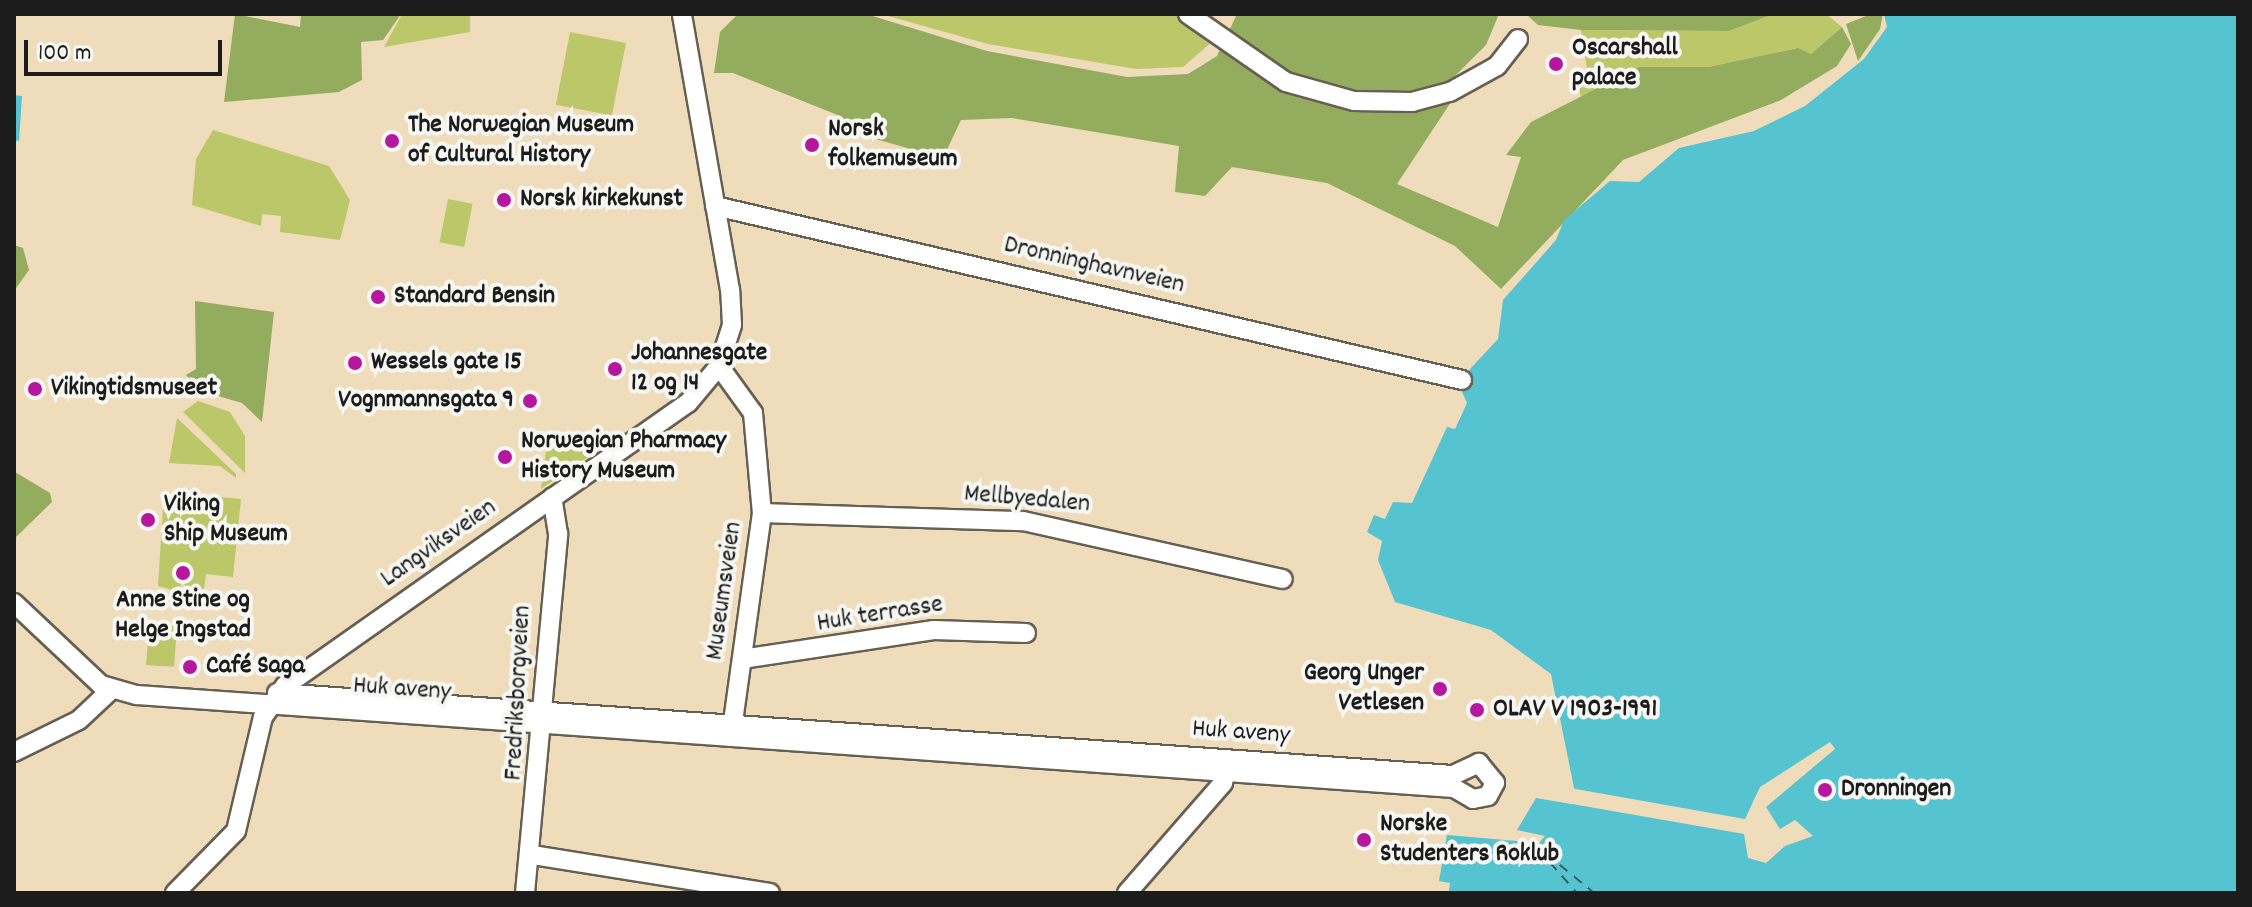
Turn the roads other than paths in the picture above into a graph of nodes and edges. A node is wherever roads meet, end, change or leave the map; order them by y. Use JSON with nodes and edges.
{"nodes":[{"id":1,"x":682,"y":14,"type":"edge"},
{"id":2,"x":1188,"y":14,"type":"edge"},
{"id":3,"x":1518,"y":39,"type":"dead end"},
{"id":4,"x":715,"y":206,"type":"junction"},
{"id":5,"x":719,"y":366,"type":"junction"},
{"id":6,"x":1462,"y":380,"type":"dead end"},
{"id":7,"x":552,"y":497,"type":"junction"},
{"id":8,"x":762,"y":513,"type":"junction"},
{"id":9,"x":1283,"y":579,"type":"dead end"},
{"id":10,"x":14,"y":603,"type":"edge"},
{"id":11,"x":1026,"y":633,"type":"dead end"},
{"id":12,"x":742,"y":659,"type":"junction"},
{"id":13,"x":111,"y":690,"type":"junction"},
{"id":14,"x":273,"y":699,"type":"junction"},
{"id":15,"x":545,"y":718,"type":"junction"},
{"id":16,"x":731,"y":732,"type":"junction"},
{"id":17,"x":14,"y":752,"type":"edge"},
{"id":18,"x":1228,"y":765,"type":"junction"},
{"id":19,"x":1332,"y":772,"type":"junction"},
{"id":20,"x":533,"y":855,"type":"junction"},
{"id":21,"x":175,"y":893,"type":"edge"},
{"id":22,"x":525,"y":893,"type":"edge"},
{"id":23,"x":770,"y":893,"type":"edge"},
{"id":24,"x":1127,"y":893,"type":"edge"}],
"edges":[{"from":1,"to":4,"type":"street","name":"Langviksveien"},
{"from":2,"to":3,"type":"street"},
{"from":4,"to":5,"type":"street","name":"Langviksveien"},
{"from":4,"to":6,"type":"street","name":"Dronninghavnveien"},
{"from":5,"to":7,"type":"street","name":"Langviksveien"},
{"from":5,"to":8,"type":"street","name":"Museumsveien"},
{"from":7,"to":14,"type":"street","name":"Langviksveien"},
{"from":7,"to":15,"type":"street","name":"Fredriksborgveien"},
{"from":8,"to":9,"type":"street","name":"Mellbyedalen"},
{"from":8,"to":12,"type":"street","name":"Museumsveien"},
{"from":10,"to":13,"type":"street"},
{"from":11,"to":12,"type":"street","name":"Huk terrasse"},
{"from":12,"to":16,"type":"street","name":"Museumsveien"},
{"from":13,"to":14,"type":"street","name":"Huk aveny"},
{"from":13,"to":17,"type":"street"},
{"from":14,"to":15,"type":"street","name":"Huk aveny"},
{"from":14,"to":21,"type":"street"},
{"from":15,"to":16,"type":"street","name":"Huk aveny"},
{"from":15,"to":20,"type":"street","name":"Fredriksborgveien"},
{"from":16,"to":18,"type":"street","name":"Huk aveny"},
{"from":18,"to":19,"type":"street","name":"Huk aveny"},
{"from":18,"to":24,"type":"street"},
{"from":19,"to":19,"type":"street","name":"Huk aveny"},
{"from":20,"to":22,"type":"street","name":"Fredriksborgveien"},
{"from":20,"to":23,"type":"street"}]}
